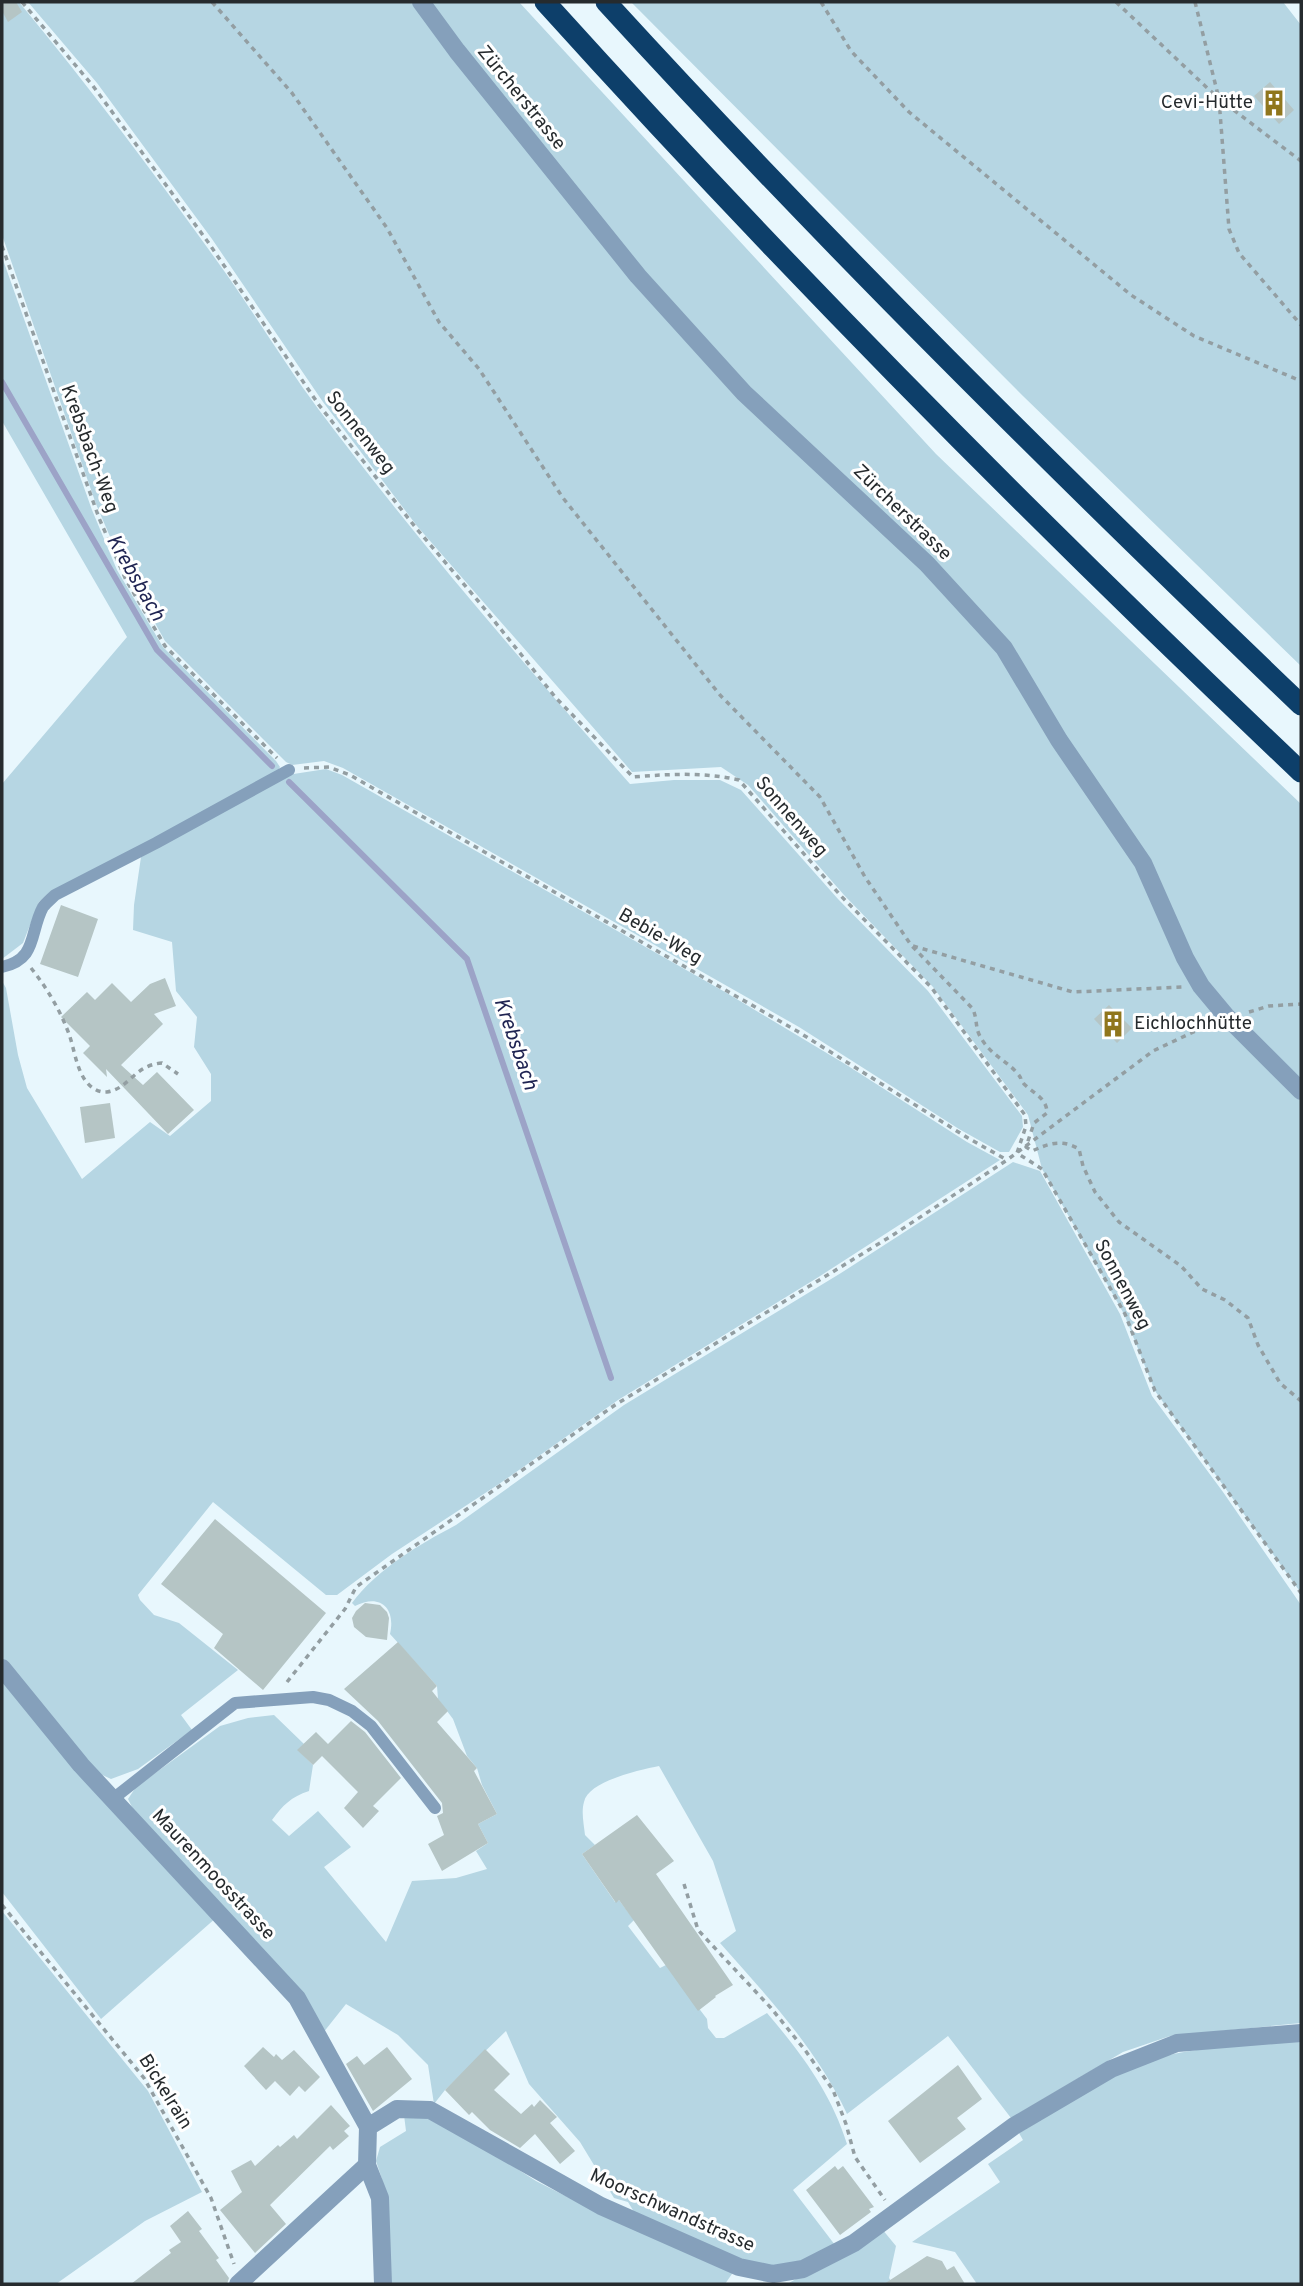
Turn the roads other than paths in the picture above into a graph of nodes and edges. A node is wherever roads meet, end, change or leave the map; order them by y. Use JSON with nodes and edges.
{"nodes":[{"id":1,"x":421,"y":2,"type":"edge"},
{"id":2,"x":545,"y":2,"type":"edge"},
{"id":3,"x":606,"y":2,"type":"edge"},
{"id":4,"x":1301,"y":705,"type":"edge"},
{"id":5,"x":289,"y":770,"type":"road end"},
{"id":6,"x":1301,"y":772,"type":"edge"},
{"id":7,"x":2,"y":967,"type":"edge"},
{"id":8,"x":1301,"y":1091,"type":"edge"},
{"id":9,"x":2,"y":1668,"type":"edge"},
{"id":10,"x":114,"y":1798,"type":"junction"},
{"id":11,"x":435,"y":1808,"type":"dead end"},
{"id":12,"x":1301,"y":2033,"type":"edge"},
{"id":13,"x":368,"y":2127,"type":"junction"},
{"id":14,"x":367,"y":2165,"type":"junction"},
{"id":15,"x":239,"y":2283,"type":"edge"},
{"id":16,"x":383,"y":2284,"type":"edge"}],
"edges":[{"from":1,"to":8,"type":"street","name":"Zürcherstrasse"},
{"from":2,"to":6,"type":"highway"},
{"from":3,"to":4,"type":"highway"},
{"from":5,"to":7,"type":"lane"},
{"from":9,"to":10,"type":"street","name":"Maurenmoosstrasse"},
{"from":10,"to":11,"type":"lane"},
{"from":10,"to":13,"type":"street","name":"Maurenmoosstrasse"},
{"from":12,"to":13,"type":"street","name":"Moorschwandstrasse"},
{"from":13,"to":14,"type":"street"},
{"from":14,"to":15,"type":"street"},
{"from":14,"to":16,"type":"street"}]}
